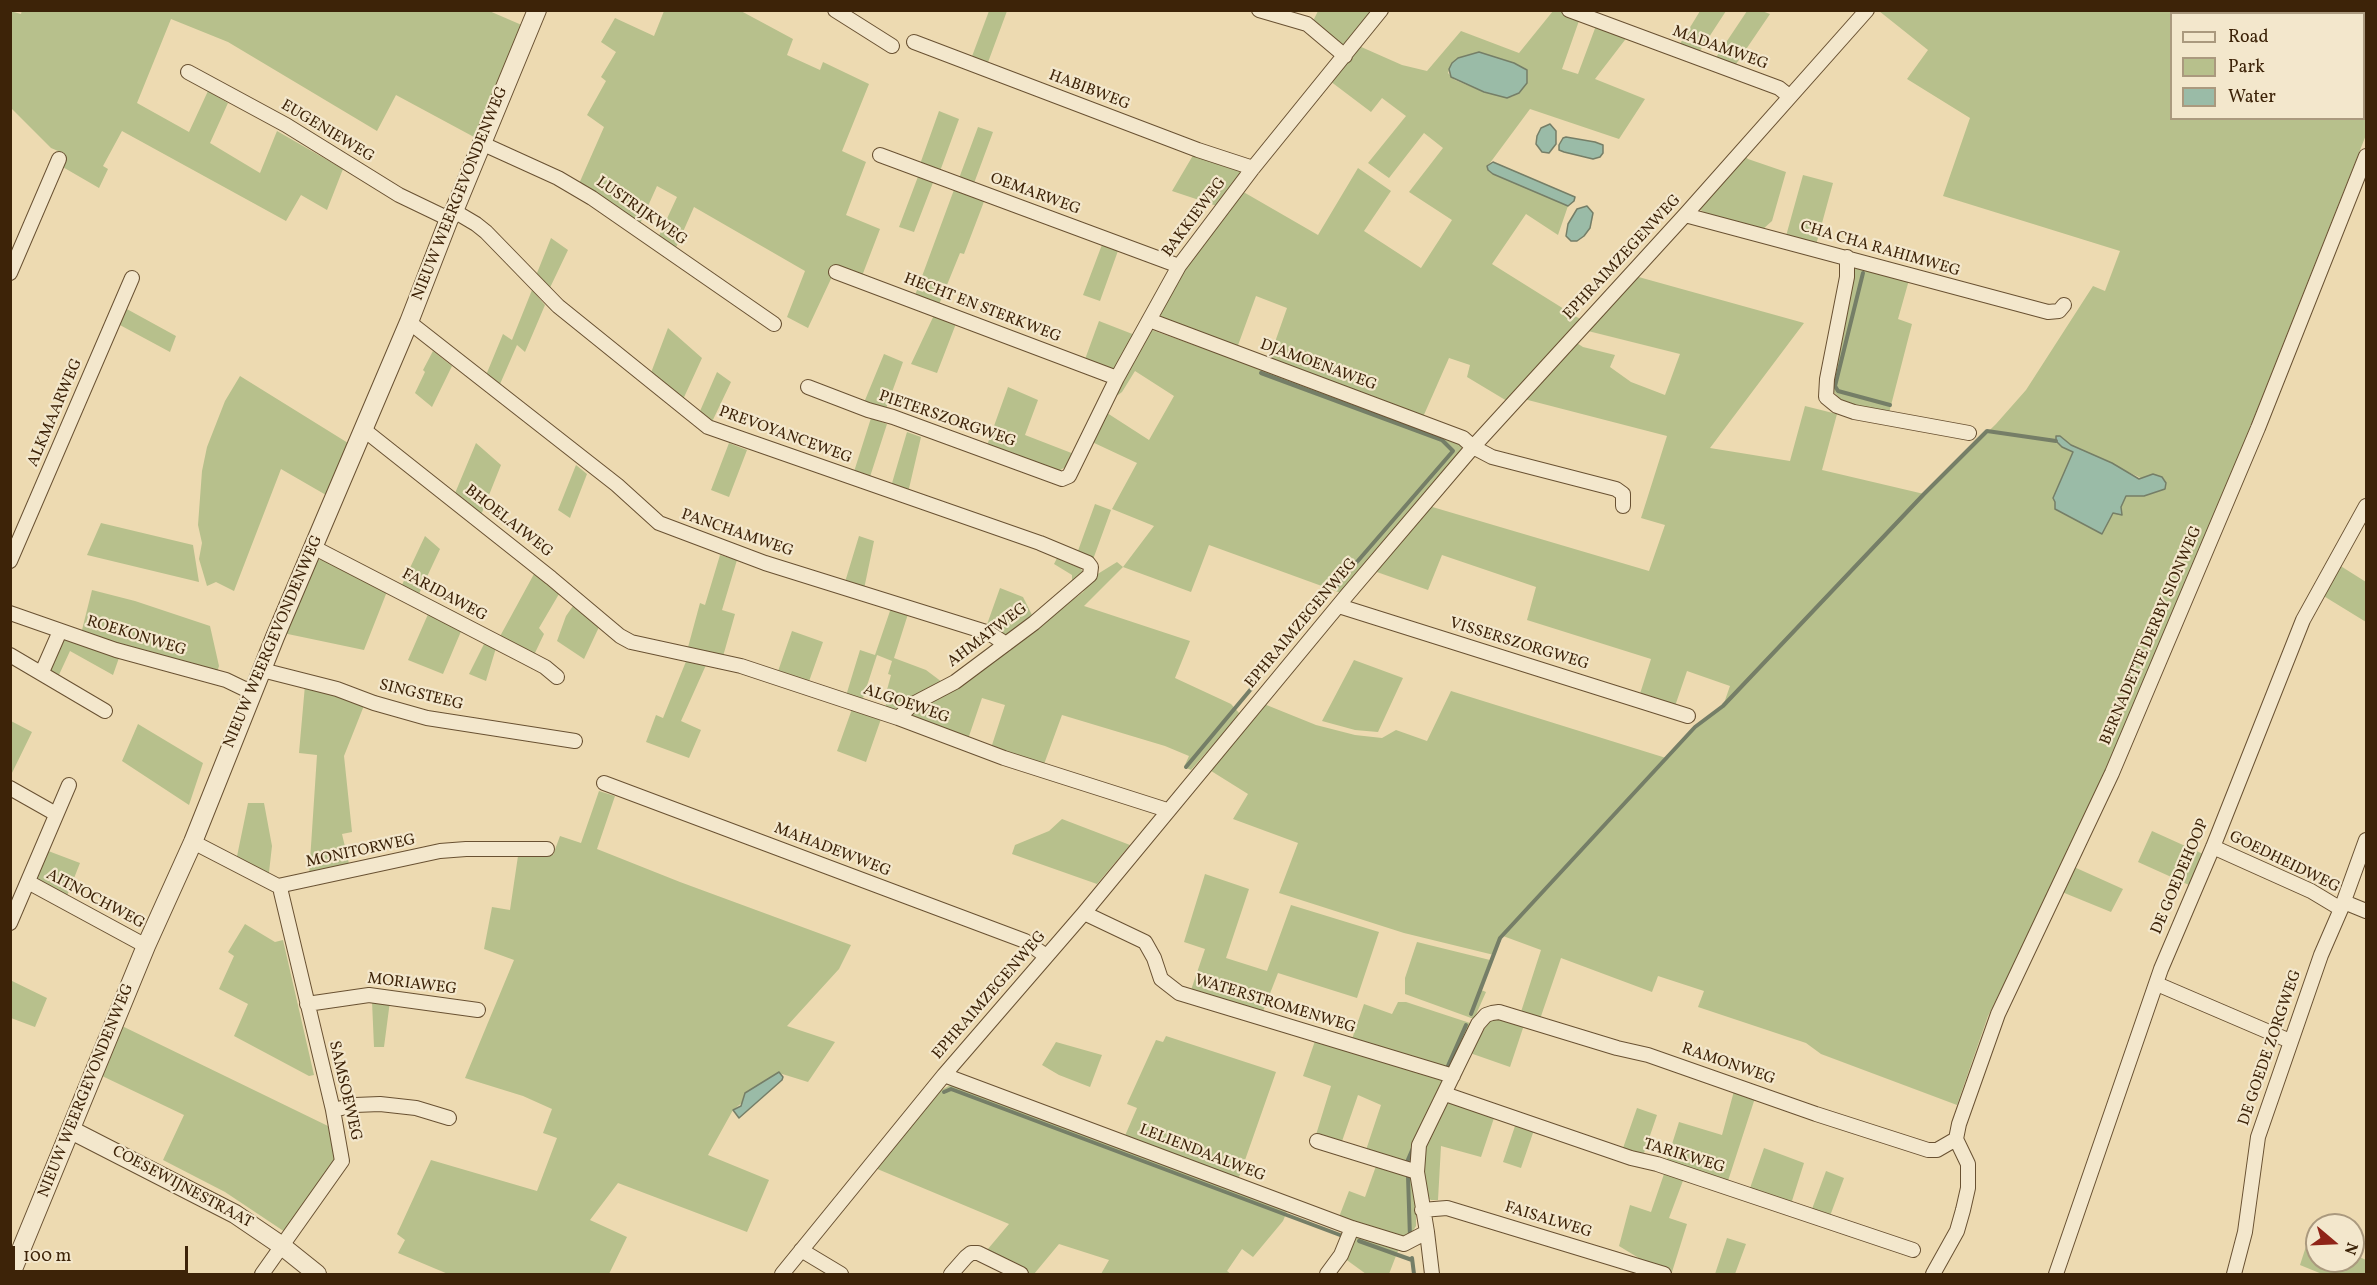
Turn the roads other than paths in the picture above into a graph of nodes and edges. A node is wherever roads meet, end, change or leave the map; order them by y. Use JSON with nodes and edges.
{"nodes":[{"id":1,"x":537,"y":10,"type":"edge"},
{"id":2,"x":835,"y":10,"type":"edge"},
{"id":3,"x":1259,"y":10,"type":"edge"},
{"id":4,"x":1381,"y":10,"type":"edge"},
{"id":5,"x":1569,"y":10,"type":"edge"},
{"id":6,"x":1867,"y":10,"type":"edge"},
{"id":7,"x":914,"y":42,"type":"dead end"},
{"id":8,"x":892,"y":46,"type":"dead end"},
{"id":9,"x":1345,"y":56,"type":"junction"},
{"id":10,"x":188,"y":72,"type":"dead end"},
{"id":11,"x":1789,"y":96,"type":"junction"},
{"id":12,"x":481,"y":143,"type":"junction"},
{"id":13,"x":880,"y":155,"type":"dead end"},
{"id":14,"x":2367,"y":156,"type":"edge"},
{"id":15,"x":59,"y":159,"type":"dead end"},
{"id":16,"x":1253,"y":168,"type":"junction"},
{"id":17,"x":452,"y":215,"type":"junction"},
{"id":18,"x":1685,"y":215,"type":"junction"},
{"id":19,"x":1847,"y":257,"type":"junction"},
{"id":20,"x":1179,"y":266,"type":"junction"},
{"id":21,"x":836,"y":272,"type":"dead end"},
{"id":22,"x":10,"y":273,"type":"edge"},
{"id":23,"x":132,"y":278,"type":"dead end"},
{"id":24,"x":2064,"y":305,"type":"dead end"},
{"id":25,"x":1149,"y":320,"type":"junction"},
{"id":26,"x":409,"y":321,"type":"junction"},
{"id":27,"x":774,"y":324,"type":"dead end"},
{"id":28,"x":1117,"y":378,"type":"junction"},
{"id":29,"x":808,"y":387,"type":"dead end"},
{"id":30,"x":363,"y":429,"type":"junction"},
{"id":31,"x":1970,"y":433,"type":"dead end"},
{"id":32,"x":1473,"y":447,"type":"junction"},
{"id":33,"x":1072,"y":470,"type":"joint"},
{"id":34,"x":1623,"y":506,"type":"dead end"},
{"id":35,"x":2367,"y":506,"type":"edge"},
{"id":36,"x":313,"y":547,"type":"junction"},
{"id":37,"x":10,"y":561,"type":"edge"},
{"id":38,"x":1091,"y":571,"type":"joint"},
{"id":39,"x":1339,"y":606,"type":"junction"},
{"id":40,"x":10,"y":613,"type":"edge"},
{"id":41,"x":60,"y":631,"type":"junction"},
{"id":42,"x":631,"y":642,"type":"joint"},
{"id":43,"x":1006,"y":644,"type":"junction"},
{"id":44,"x":10,"y":655,"type":"edge"},
{"id":45,"x":262,"y":670,"type":"junction"},
{"id":46,"x":42,"y":672,"type":"junction"},
{"id":47,"x":557,"y":677,"type":"dead end"},
{"id":48,"x":253,"y":693,"type":"junction"},
{"id":49,"x":105,"y":711,"type":"dead end"},
{"id":50,"x":1688,"y":716,"type":"dead end"},
{"id":51,"x":898,"y":718,"type":"junction"},
{"id":52,"x":574,"y":741,"type":"dead end"},
{"id":53,"x":604,"y":783,"type":"dead end"},
{"id":54,"x":69,"y":785,"type":"dead end"},
{"id":55,"x":10,"y":788,"type":"edge"},
{"id":56,"x":1167,"y":810,"type":"junction"},
{"id":57,"x":56,"y":814,"type":"junction"},
{"id":58,"x":2367,"y":840,"type":"edge"},
{"id":59,"x":193,"y":842,"type":"junction"},
{"id":60,"x":2212,"y":847,"type":"junction"},
{"id":61,"x":547,"y":849,"type":"dead end"},
{"id":62,"x":28,"y":882,"type":"junction"},
{"id":63,"x":281,"y":892,"type":"dead end"},
{"id":64,"x":2342,"y":906,"type":"junction"},
{"id":65,"x":2367,"y":911,"type":"edge"},
{"id":66,"x":1084,"y":913,"type":"junction"},
{"id":67,"x":10,"y":923,"type":"edge"},
{"id":68,"x":146,"y":946,"type":"junction"},
{"id":69,"x":1046,"y":956,"type":"junction"},
{"id":70,"x":2157,"y":984,"type":"junction"},
{"id":71,"x":307,"y":1004,"type":"junction"},
{"id":72,"x":478,"y":1010,"type":"dead end"},
{"id":73,"x":2290,"y":1041,"type":"junction"},
{"id":74,"x":944,"y":1075,"type":"junction"},
{"id":75,"x":1453,"y":1077,"type":"junction"},
{"id":76,"x":1445,"y":1094,"type":"junction"},
{"id":77,"x":333,"y":1110,"type":"junction"},
{"id":78,"x":449,"y":1118,"type":"dead end"},
{"id":79,"x":71,"y":1130,"type":"junction"},
{"id":80,"x":1956,"y":1139,"type":"junction"},
{"id":81,"x":1317,"y":1141,"type":"dead end"},
{"id":82,"x":1417,"y":1172,"type":"junction"},
{"id":83,"x":1422,"y":1210,"type":"junction"},
{"id":84,"x":1352,"y":1228,"type":"junction"},
{"id":85,"x":1427,"y":1233,"type":"junction"},
{"id":86,"x":282,"y":1246,"type":"junction"},
{"id":87,"x":801,"y":1250,"type":"junction"},
{"id":88,"x":1913,"y":1250,"type":"dead end"},
{"id":89,"x":11,"y":1275,"type":"edge"},
{"id":90,"x":262,"y":1275,"type":"edge"},
{"id":91,"x":317,"y":1275,"type":"edge"},
{"id":92,"x":782,"y":1275,"type":"edge"},
{"id":93,"x":841,"y":1275,"type":"edge"},
{"id":94,"x":951,"y":1275,"type":"edge"},
{"id":95,"x":1021,"y":1275,"type":"edge"},
{"id":96,"x":1327,"y":1275,"type":"edge"},
{"id":97,"x":1432,"y":1275,"type":"edge"},
{"id":98,"x":1664,"y":1275,"type":"edge"},
{"id":99,"x":1933,"y":1275,"type":"edge"},
{"id":100,"x":2056,"y":1275,"type":"edge"},
{"id":101,"x":2234,"y":1275,"type":"edge"}],
"edges":[{"from":1,"to":12,"type":"street","name":"NIEUW WEERGEVONDENWEG"},
{"from":2,"to":8,"type":"street"},
{"from":3,"to":9,"type":"street"},
{"from":4,"to":9,"type":"street","name":"BAKKIEWEG"},
{"from":5,"to":11,"type":"street","name":"MADAMWEG"},
{"from":6,"to":11,"type":"street","name":"EPHRAIMZEGENWEG"},
{"from":7,"to":16,"type":"street","name":"HABIBWEG"},
{"from":9,"to":16,"type":"street","name":"BAKKIEWEG"},
{"from":10,"to":17,"type":"street","name":"EUGENIEWEG"},
{"from":11,"to":18,"type":"street","name":"EPHRAIMZEGENWEG"},
{"from":12,"to":17,"type":"street","name":"NIEUW WEERGEVONDENWEG"},
{"from":12,"to":27,"type":"street","name":"LUSTRIJKWEG"},
{"from":13,"to":20,"type":"street","name":"OEMARWEG"},
{"from":14,"to":80,"type":"street","name":"BERNADETTE DERBY SIONWEG"},
{"from":15,"to":22,"type":"street"},
{"from":16,"to":20,"type":"street","name":"BAKKIEWEG"},
{"from":17,"to":26,"type":"street","name":"NIEUW WEERGEVONDENWEG"},
{"from":17,"to":38,"type":"street","name":"PREVOYANCEWEG"},
{"from":18,"to":19,"type":"street","name":"CHA CHA RAHIMWEG"},
{"from":18,"to":32,"type":"street","name":"EPHRAIMZEGENWEG"},
{"from":19,"to":24,"type":"street","name":"CHA CHA RAHIMWEG"},
{"from":19,"to":31,"type":"street"},
{"from":20,"to":25,"type":"street","name":"BAKKIEWEG"},
{"from":21,"to":28,"type":"street","name":"HECHT EN STERKWEG"},
{"from":23,"to":37,"type":"street","name":"ALKMAARWEG"},
{"from":25,"to":28,"type":"street","name":"BAKKIEWEG"},
{"from":25,"to":32,"type":"street","name":"DJAMOENAWEG"},
{"from":26,"to":30,"type":"street","name":"NIEUW WEERGEVONDENWEG"},
{"from":26,"to":43,"type":"street","name":"PANCHAMWEG"},
{"from":28,"to":33,"type":"street","name":"BAKKIEWEG"},
{"from":29,"to":33,"type":"street","name":"PIETERSZORGWEG"},
{"from":30,"to":36,"type":"street","name":"NIEUW WEERGEVONDENWEG"},
{"from":30,"to":42,"type":"street","name":"BHOELAIWEG"},
{"from":32,"to":34,"type":"street","name":"DJAMOENAWEG"},
{"from":32,"to":39,"type":"street","name":"EPHRAIMZEGENWEG"},
{"from":35,"to":60,"type":"street","name":"DE GOEDEHOOP"},
{"from":36,"to":45,"type":"street","name":"NIEUW WEERGEVONDENWEG"},
{"from":36,"to":47,"type":"street","name":"FARIDAWEG"},
{"from":38,"to":43,"type":"street","name":"AHMATWEG"},
{"from":39,"to":50,"type":"street","name":"VISSERSZORGWEG"},
{"from":39,"to":56,"type":"street","name":"EPHRAIMZEGENWEG"},
{"from":40,"to":41,"type":"street","name":"ROEKONWEG"},
{"from":41,"to":46,"type":"street"},
{"from":41,"to":48,"type":"street","name":"ROEKONWEG"},
{"from":42,"to":51,"type":"street","name":"ALGOEWEG"},
{"from":43,"to":51,"type":"street","name":"AHMATWEG"},
{"from":44,"to":46,"type":"street"},
{"from":45,"to":48,"type":"street","name":"NIEUW WEERGEVONDENWEG"},
{"from":45,"to":52,"type":"street","name":"SINGSTEEG"},
{"from":46,"to":49,"type":"street"},
{"from":48,"to":59,"type":"street","name":"NIEUW WEERGEVONDENWEG"},
{"from":51,"to":56,"type":"street","name":"ALGOEWEG"},
{"from":53,"to":69,"type":"street","name":"MAHADEWWEG"},
{"from":54,"to":57,"type":"street"},
{"from":55,"to":57,"type":"street"},
{"from":56,"to":66,"type":"street","name":"EPHRAIMZEGENWEG"},
{"from":57,"to":62,"type":"street"},
{"from":58,"to":64,"type":"street","name":"DE GOEDE ZORGWEG"},
{"from":59,"to":61,"type":"street","name":"MONITORWEG"},
{"from":59,"to":68,"type":"street","name":"NIEUW WEERGEVONDENWEG"},
{"from":60,"to":64,"type":"street","name":"GOEDHEIDWEG"},
{"from":60,"to":70,"type":"street","name":"DE GOEDEHOOP"},
{"from":62,"to":67,"type":"street"},
{"from":62,"to":68,"type":"street","name":"AITNOCHWEG"},
{"from":63,"to":71,"type":"street","name":"SAMSOEWEG"},
{"from":64,"to":65,"type":"street","name":"GOEDHEIDWEG"},
{"from":64,"to":73,"type":"street","name":"DE GOEDE ZORGWEG"},
{"from":66,"to":69,"type":"street","name":"EPHRAIMZEGENWEG"},
{"from":66,"to":75,"type":"street","name":"WATERSTROMENWEG"},
{"from":68,"to":79,"type":"street","name":"NIEUW WEERGEVONDENWEG"},
{"from":69,"to":74,"type":"street","name":"EPHRAIMZEGENWEG"},
{"from":70,"to":73,"type":"street"},
{"from":70,"to":100,"type":"street","name":"DE GOEDEHOOP"},
{"from":71,"to":72,"type":"street","name":"MORIAWEG"},
{"from":71,"to":77,"type":"street","name":"SAMSOEWEG"},
{"from":73,"to":101,"type":"street","name":"DE GOEDE ZORGWEG"},
{"from":74,"to":84,"type":"street","name":"LELIENDAALWEG"},
{"from":74,"to":87,"type":"street","name":"EPHRAIMZEGENWEG"},
{"from":75,"to":76,"type":"street"},
{"from":75,"to":80,"type":"street","name":"RAMONWEG"},
{"from":76,"to":82,"type":"street"},
{"from":76,"to":88,"type":"street","name":"TARIKWEG"},
{"from":77,"to":78,"type":"street"},
{"from":77,"to":86,"type":"street","name":"SAMSOEWEG"},
{"from":79,"to":86,"type":"street","name":"COESEWIJNESTRAAT"},
{"from":79,"to":89,"type":"street","name":"NIEUW WEERGEVONDENWEG"},
{"from":80,"to":99,"type":"street"},
{"from":81,"to":82,"type":"street"},
{"from":82,"to":83,"type":"street"},
{"from":83,"to":85,"type":"street"},
{"from":83,"to":98,"type":"street","name":"FAISALWEG"},
{"from":84,"to":85,"type":"street","name":"LELIENDAALWEG"},
{"from":84,"to":96,"type":"street"},
{"from":85,"to":97,"type":"street"},
{"from":86,"to":90,"type":"street","name":"SAMSOEWEG"},
{"from":86,"to":91,"type":"street","name":"COESEWIJNESTRAAT"},
{"from":87,"to":92,"type":"street","name":"EPHRAIMZEGENWEG"},
{"from":87,"to":93,"type":"street"},
{"from":94,"to":95,"type":"street"}]}
